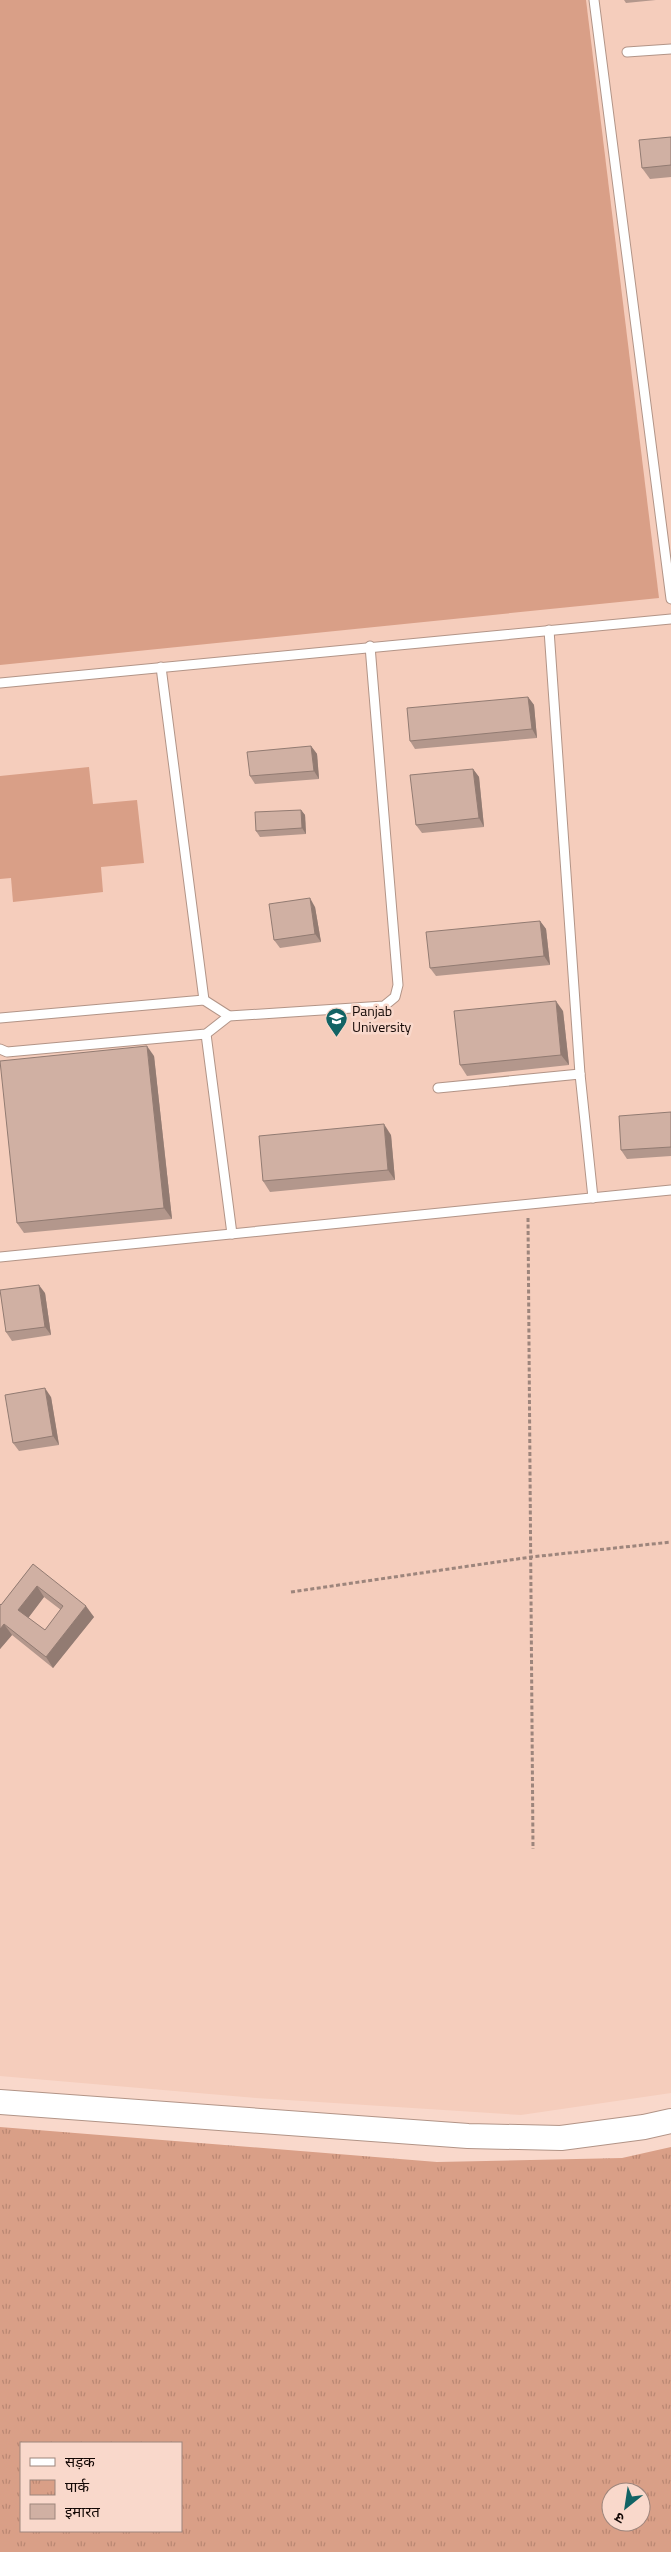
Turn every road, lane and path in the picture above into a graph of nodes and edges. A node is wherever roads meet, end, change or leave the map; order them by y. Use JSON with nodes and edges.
{"nodes":[{"id":1,"x":594,"y":0,"type":"edge"},
{"id":2,"x":671,"y":49,"type":"edge"},
{"id":3,"x":628,"y":52,"type":"dead end"},
{"id":4,"x":671,"y":599,"type":"edge"},
{"id":5,"x":671,"y":619,"type":"edge"},
{"id":6,"x":549,"y":630,"type":"junction"},
{"id":7,"x":370,"y":646,"type":"junction"},
{"id":8,"x":161,"y":668,"type":"junction"},
{"id":9,"x":0,"y":683,"type":"edge"},
{"id":10,"x":204,"y":1000,"type":"junction"},
{"id":11,"x":229,"y":1016,"type":"junction"},
{"id":12,"x":0,"y":1018,"type":"edge"},
{"id":13,"x":206,"y":1034,"type":"junction"},
{"id":14,"x":0,"y":1049,"type":"edge"},
{"id":15,"x":580,"y":1074,"type":"junction"},
{"id":16,"x":438,"y":1088,"type":"dead end"},
{"id":17,"x":671,"y":1190,"type":"edge"},
{"id":18,"x":593,"y":1198,"type":"junction"},
{"id":19,"x":528,"y":1204,"type":"junction"},
{"id":20,"x":232,"y":1234,"type":"junction"},
{"id":21,"x":0,"y":1257,"type":"edge"},
{"id":22,"x":671,"y":1542,"type":"edge"},
{"id":23,"x":530,"y":1557,"type":"junction"},
{"id":24,"x":291,"y":1592,"type":"dead end"},
{"id":25,"x":533,"y":1849,"type":"dead end"},
{"id":26,"x":0,"y":2102,"type":"edge"},
{"id":27,"x":671,"y":2121,"type":"edge"}],
"edges":[{"from":1,"to":4,"type":"lane"},
{"from":2,"to":3,"type":"lane"},
{"from":5,"to":6,"type":"lane"},
{"from":6,"to":7,"type":"lane"},
{"from":6,"to":15,"type":"lane"},
{"from":7,"to":8,"type":"lane"},
{"from":7,"to":11,"type":"lane"},
{"from":8,"to":9,"type":"lane"},
{"from":8,"to":10,"type":"lane"},
{"from":10,"to":11,"type":"lane"},
{"from":10,"to":12,"type":"lane"},
{"from":11,"to":13,"type":"lane"},
{"from":13,"to":14,"type":"lane"},
{"from":13,"to":20,"type":"lane"},
{"from":15,"to":16,"type":"lane"},
{"from":15,"to":18,"type":"lane"},
{"from":17,"to":18,"type":"lane"},
{"from":18,"to":19,"type":"lane"},
{"from":19,"to":20,"type":"lane"},
{"from":19,"to":23,"type":"path"},
{"from":20,"to":21,"type":"lane"},
{"from":22,"to":23,"type":"path"},
{"from":23,"to":24,"type":"path"},
{"from":23,"to":25,"type":"path"},
{"from":26,"to":27,"type":"street"}]}
